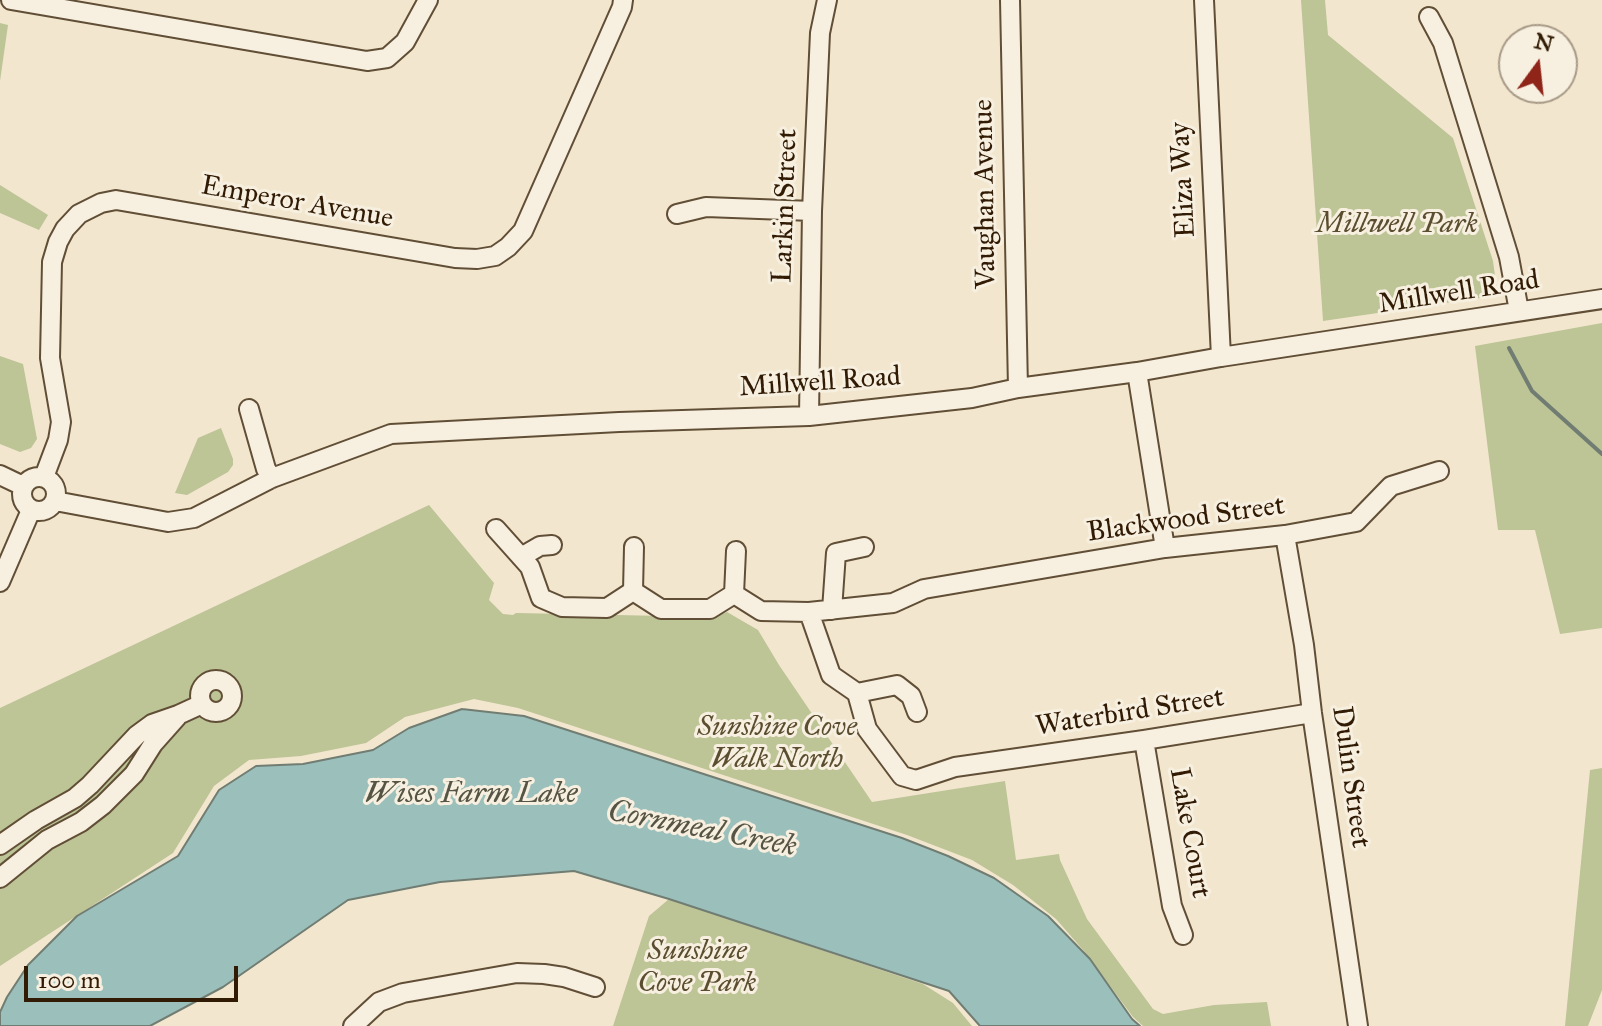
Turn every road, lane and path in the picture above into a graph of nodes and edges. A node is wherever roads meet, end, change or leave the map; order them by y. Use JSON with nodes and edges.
{"nodes":[{"id":1,"x":11,"y":0,"type":"edge"},
{"id":2,"x":428,"y":0,"type":"edge"},
{"id":3,"x":623,"y":0,"type":"edge"},
{"id":4,"x":827,"y":0,"type":"edge"},
{"id":5,"x":1010,"y":0,"type":"edge"},
{"id":6,"x":1204,"y":0,"type":"edge"},
{"id":7,"x":41,"y":3,"type":"edge"},
{"id":8,"x":1429,"y":17,"type":"dead end"},
{"id":9,"x":812,"y":211,"type":"junction"},
{"id":10,"x":677,"y":214,"type":"dead end"},
{"id":11,"x":1602,"y":299,"type":"edge"},
{"id":12,"x":1519,"y":311,"type":"junction"},
{"id":13,"x":1221,"y":357,"type":"junction"},
{"id":14,"x":1137,"y":372,"type":"junction"},
{"id":15,"x":1018,"y":388,"type":"junction"},
{"id":16,"x":249,"y":409,"type":"dead end"},
{"id":17,"x":809,"y":416,"type":"junction"},
{"id":18,"x":1439,"y":471,"type":"dead end"},
{"id":19,"x":0,"y":475,"type":"edge"},
{"id":20,"x":44,"y":477,"type":"junction"},
{"id":21,"x":272,"y":478,"type":"junction"},
{"id":22,"x":23,"y":486,"type":"junction"},
{"id":23,"x":55,"y":501,"type":"junction"},
{"id":24,"x":31,"y":510,"type":"junction"},
{"id":25,"x":496,"y":529,"type":"dead end"},
{"id":26,"x":1285,"y":535,"type":"junction"},
{"id":27,"x":552,"y":545,"type":"dead end"},
{"id":28,"x":634,"y":547,"type":"dead end"},
{"id":29,"x":864,"y":547,"type":"dead end"},
{"id":30,"x":1165,"y":548,"type":"junction"},
{"id":31,"x":736,"y":551,"type":"dead end"},
{"id":32,"x":521,"y":557,"type":"junction"},
{"id":33,"x":0,"y":582,"type":"edge"},
{"id":34,"x":633,"y":591,"type":"junction"},
{"id":35,"x":734,"y":594,"type":"junction"},
{"id":36,"x":832,"y":610,"type":"junction"},
{"id":37,"x":809,"y":612,"type":"junction"},
{"id":38,"x":857,"y":693,"type":"junction"},
{"id":39,"x":202,"y":704,"type":"dead end"},
{"id":40,"x":917,"y":712,"type":"dead end"},
{"id":41,"x":1312,"y":713,"type":"junction"},
{"id":42,"x":178,"y":715,"type":"junction"},
{"id":43,"x":1144,"y":740,"type":"junction"},
{"id":44,"x":36,"y":820,"type":"junction"},
{"id":45,"x":47,"y":840,"type":"junction"},
{"id":46,"x":0,"y":845,"type":"edge"},
{"id":47,"x":0,"y":878,"type":"edge"},
{"id":48,"x":1183,"y":935,"type":"dead end"},
{"id":49,"x":595,"y":987,"type":"dead end"},
{"id":50,"x":353,"y":1026,"type":"edge"},
{"id":51,"x":1358,"y":1026,"type":"edge"}],
"edges":[{"from":1,"to":7,"type":"street"},
{"from":2,"to":7,"type":"street"},
{"from":3,"to":20,"type":"street","name":"Emperor Avenue"},
{"from":4,"to":9,"type":"street","name":"Larkin Street"},
{"from":5,"to":15,"type":"street","name":"Vaughan Avenue"},
{"from":6,"to":13,"type":"street","name":"Eliza Way"},
{"from":8,"to":12,"type":"street"},
{"from":9,"to":10,"type":"street"},
{"from":9,"to":17,"type":"street","name":"Larkin Street"},
{"from":11,"to":12,"type":"street","name":"Millwell Road"},
{"from":12,"to":13,"type":"street","name":"Millwell Road"},
{"from":13,"to":14,"type":"street","name":"Millwell Road"},
{"from":14,"to":15,"type":"street","name":"Millwell Road"},
{"from":14,"to":30,"type":"street"},
{"from":15,"to":17,"type":"street","name":"Millwell Road"},
{"from":16,"to":21,"type":"street"},
{"from":17,"to":21,"type":"street","name":"Millwell Road"},
{"from":18,"to":26,"type":"street","name":"Blackwood Street"},
{"from":19,"to":22,"type":"street"},
{"from":20,"to":22,"type":"street"},
{"from":20,"to":23,"type":"street"},
{"from":21,"to":23,"type":"street","name":"Millwell Road"},
{"from":22,"to":24,"type":"street"},
{"from":23,"to":24,"type":"street"},
{"from":24,"to":33,"type":"street"},
{"from":25,"to":32,"type":"street"},
{"from":26,"to":30,"type":"street","name":"Blackwood Street"},
{"from":26,"to":41,"type":"street","name":"Dulin Street"},
{"from":27,"to":32,"type":"street"},
{"from":28,"to":34,"type":"street"},
{"from":29,"to":36,"type":"street"},
{"from":30,"to":36,"type":"street","name":"Blackwood Street"},
{"from":31,"to":35,"type":"street"},
{"from":32,"to":34,"type":"street"},
{"from":34,"to":35,"type":"street"},
{"from":35,"to":37,"type":"street","name":"Blackwood Street"},
{"from":36,"to":37,"type":"street","name":"Blackwood Street"},
{"from":37,"to":38,"type":"street"},
{"from":38,"to":40,"type":"street"},
{"from":38,"to":43,"type":"street","name":"Waterbird Street"},
{"from":39,"to":42,"type":"street"},
{"from":41,"to":43,"type":"street","name":"Waterbird Street"},
{"from":41,"to":51,"type":"street","name":"Dulin Street"},
{"from":42,"to":44,"type":"street"},
{"from":42,"to":45,"type":"street"},
{"from":43,"to":48,"type":"street","name":"Lake Court"},
{"from":44,"to":45,"type":"street"},
{"from":44,"to":46,"type":"street"},
{"from":45,"to":47,"type":"street"},
{"from":49,"to":50,"type":"street"}]}
